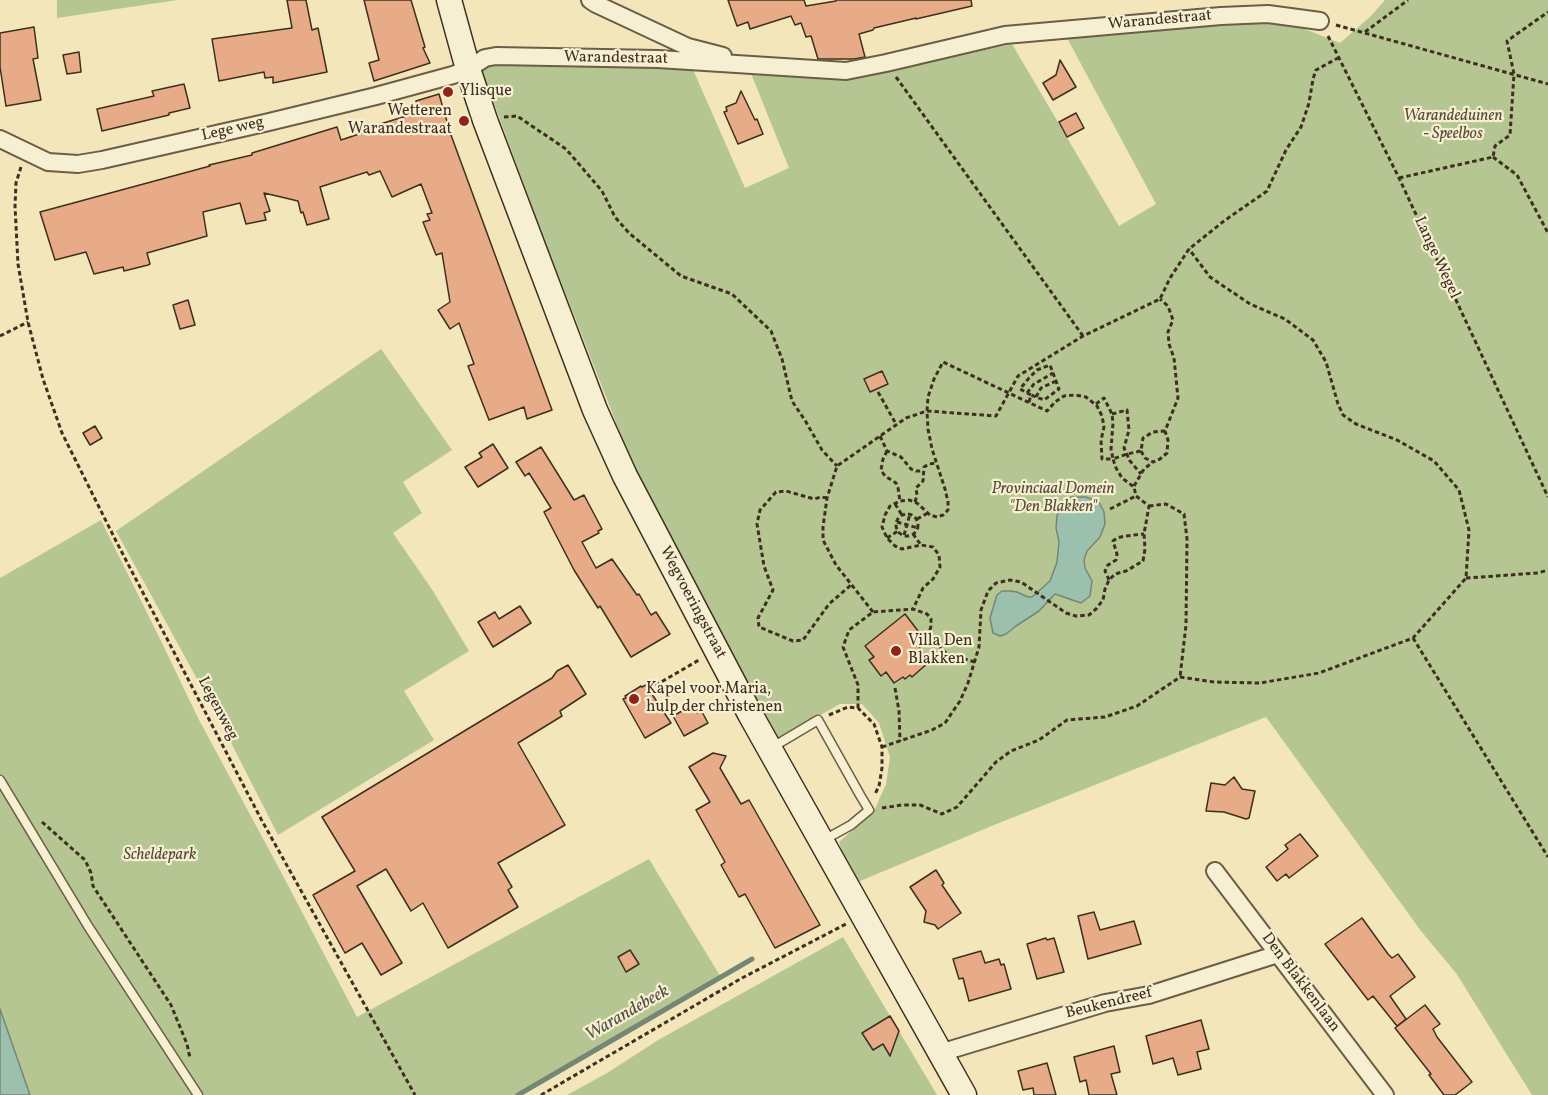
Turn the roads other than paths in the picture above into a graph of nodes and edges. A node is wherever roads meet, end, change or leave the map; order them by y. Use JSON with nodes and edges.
{"nodes":[{"id":1,"x":449,"y":0,"type":"edge"},
{"id":2,"x":590,"y":0,"type":"edge"},
{"id":3,"x":1268,"y":7,"type":"edge"},
{"id":4,"x":1320,"y":21,"type":"road end"},
{"id":5,"x":768,"y":67,"type":"junction"},
{"id":6,"x":468,"y":69,"type":"junction"},
{"id":7,"x":0,"y":139,"type":"edge"},
{"id":8,"x":769,"y":749,"type":"junction"},
{"id":9,"x":0,"y":780,"type":"edge"},
{"id":10,"x":822,"y":842,"type":"junction"},
{"id":11,"x":1215,"y":871,"type":"dead end"},
{"id":12,"x":1278,"y":954,"type":"junction"},
{"id":13,"x":940,"y":1053,"type":"junction"},
{"id":14,"x":198,"y":1095,"type":"edge"},
{"id":15,"x":964,"y":1095,"type":"edge"},
{"id":16,"x":1385,"y":1095,"type":"edge"}],
"edges":[{"from":1,"to":6,"type":"main road","name":"Wegvoeringstraat"},
{"from":2,"to":5,"type":"street","name":"Warandestraat"},
{"from":3,"to":4,"type":"street","name":"Warandestraat"},
{"from":3,"to":5,"type":"street","name":"Warandestraat"},
{"from":5,"to":6,"type":"street","name":"Warandestraat"},
{"from":6,"to":7,"type":"street","name":"Lege weg"},
{"from":6,"to":8,"type":"main road","name":"Wegvoeringstraat"},
{"from":8,"to":10,"type":"main road","name":"Wegvoeringstraat"},
{"from":8,"to":10,"type":"lane"},
{"from":9,"to":14,"type":"lane"},
{"from":10,"to":13,"type":"main road","name":"Wegvoeringstraat"},
{"from":11,"to":12,"type":"street","name":"Den Blakkenlaan"},
{"from":12,"to":13,"type":"street","name":"Beukendreef"},
{"from":12,"to":16,"type":"street","name":"Den Blakkenlaan"},
{"from":13,"to":15,"type":"main road","name":"Wegvoeringstraat"}]}
